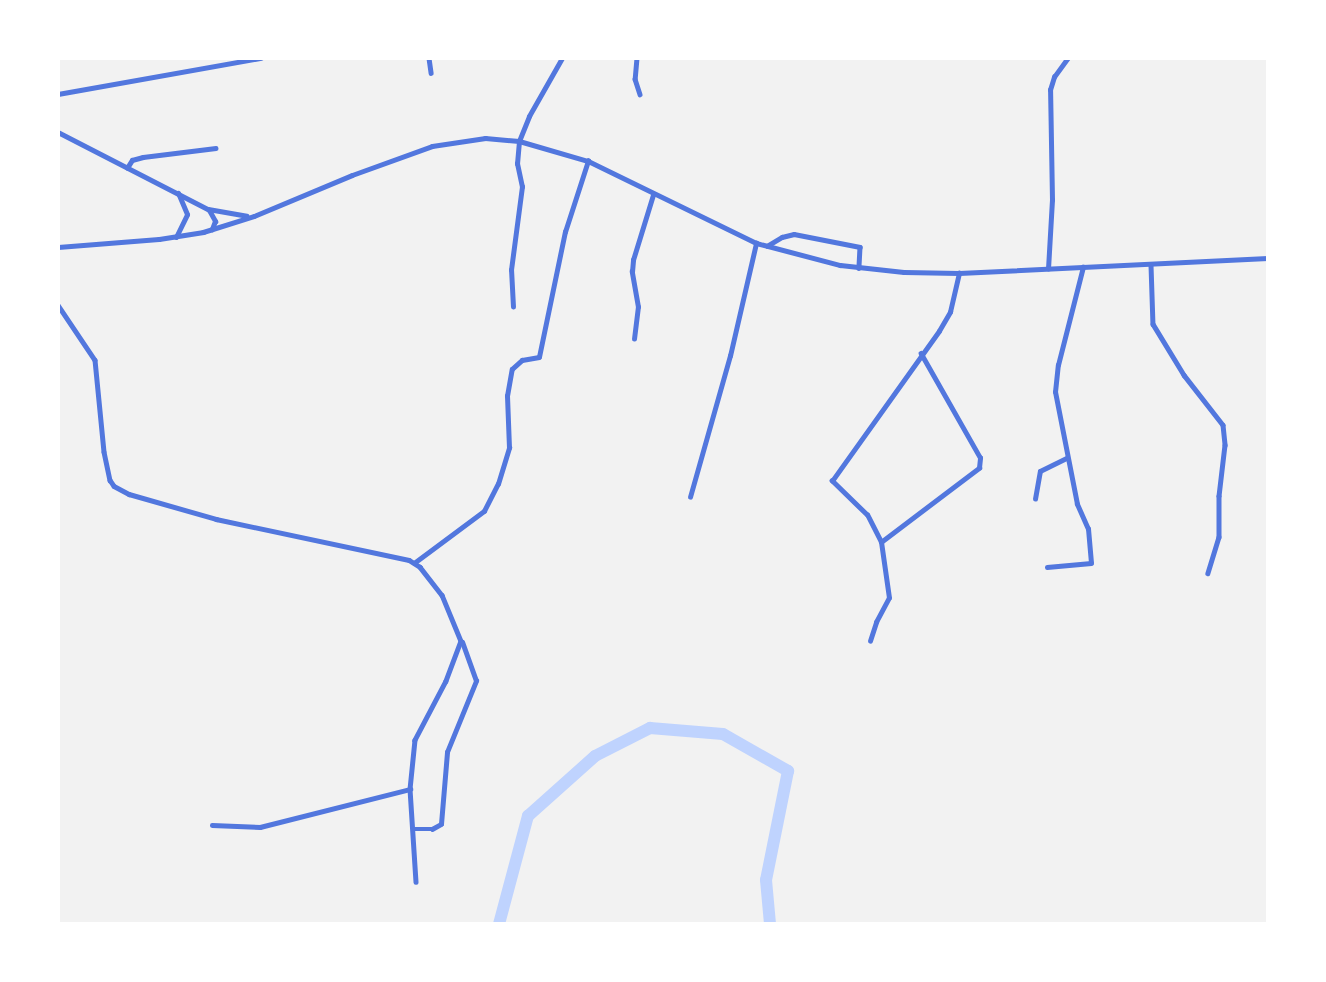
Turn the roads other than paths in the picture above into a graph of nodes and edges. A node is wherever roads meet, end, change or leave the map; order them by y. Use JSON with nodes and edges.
{"nodes":[{"id":1,"x":261,"y":58,"type":"edge"},
{"id":2,"x":429,"y":58,"type":"edge"},
{"id":3,"x":562,"y":58,"type":"edge"},
{"id":4,"x":638,"y":58,"type":"edge"},
{"id":5,"x":1068,"y":58,"type":"edge"},
{"id":6,"x":431,"y":73,"type":"dead end"},
{"id":7,"x":58,"y":94,"type":"edge"},
{"id":8,"x":640,"y":94,"type":"dead end"},
{"id":9,"x":58,"y":132,"type":"edge"},
{"id":10,"x":519,"y":141,"type":"junction"},
{"id":11,"x":215,"y":148,"type":"dead end"},
{"id":12,"x":588,"y":161,"type":"junction"},
{"id":13,"x":127,"y":168,"type":"junction"},
{"id":14,"x":178,"y":192,"type":"junction"},
{"id":15,"x":653,"y":195,"type":"junction"},
{"id":16,"x":208,"y":209,"type":"junction"},
{"id":17,"x":254,"y":216,"type":"junction"},
{"id":18,"x":212,"y":229,"type":"junction"},
{"id":19,"x":176,"y":237,"type":"junction"},
{"id":20,"x":756,"y":243,"type":"junction"},
{"id":21,"x":58,"y":247,"type":"edge"},
{"id":22,"x":766,"y":247,"type":"junction"},
{"id":23,"x":1268,"y":258,"type":"edge"},
{"id":24,"x":1151,"y":265,"type":"junction"},
{"id":25,"x":1083,"y":267,"type":"junction"},
{"id":26,"x":859,"y":268,"type":"junction"},
{"id":27,"x":1048,"y":269,"type":"junction"},
{"id":28,"x":959,"y":273,"type":"junction"},
{"id":29,"x":58,"y":305,"type":"edge"},
{"id":30,"x":513,"y":307,"type":"dead end"},
{"id":31,"x":634,"y":339,"type":"dead end"},
{"id":32,"x":921,"y":354,"type":"junction"},
{"id":33,"x":1067,"y":458,"type":"junction"},
{"id":34,"x":690,"y":498,"type":"dead end"},
{"id":35,"x":1035,"y":499,"type":"dead end"},
{"id":36,"x":881,"y":542,"type":"junction"},
{"id":37,"x":414,"y":563,"type":"junction"},
{"id":38,"x":1047,"y":567,"type":"dead end"},
{"id":39,"x":1208,"y":573,"type":"dead end"},
{"id":40,"x":461,"y":641,"type":"junction"},
{"id":41,"x":870,"y":641,"type":"dead end"},
{"id":42,"x":410,"y":789,"type":"junction"},
{"id":43,"x":212,"y":825,"type":"dead end"},
{"id":44,"x":414,"y":828,"type":"junction"},
{"id":45,"x":416,"y":882,"type":"dead end"}],
"edges":[{"from":1,"to":7,"type":"street"},
{"from":2,"to":6,"type":"street"},
{"from":3,"to":10,"type":"street"},
{"from":4,"to":8,"type":"street"},
{"from":5,"to":27,"type":"street"},
{"from":9,"to":13,"type":"street"},
{"from":10,"to":12,"type":"street"},
{"from":10,"to":17,"type":"street"},
{"from":10,"to":30,"type":"street"},
{"from":11,"to":13,"type":"street"},
{"from":12,"to":15,"type":"street"},
{"from":12,"to":37,"type":"street"},
{"from":13,"to":14,"type":"street"},
{"from":14,"to":16,"type":"street"},
{"from":14,"to":19,"type":"street"},
{"from":15,"to":20,"type":"street"},
{"from":15,"to":31,"type":"street"},
{"from":16,"to":17,"type":"street"},
{"from":16,"to":18,"type":"street"},
{"from":17,"to":18,"type":"street"},
{"from":18,"to":19,"type":"street"},
{"from":19,"to":21,"type":"street"},
{"from":20,"to":22,"type":"street"},
{"from":20,"to":34,"type":"street"},
{"from":22,"to":26,"type":"street"},
{"from":22,"to":26,"type":"street"},
{"from":23,"to":24,"type":"street"},
{"from":24,"to":25,"type":"street"},
{"from":24,"to":39,"type":"street"},
{"from":25,"to":27,"type":"street"},
{"from":25,"to":33,"type":"street"},
{"from":26,"to":28,"type":"street"},
{"from":27,"to":28,"type":"street"},
{"from":28,"to":32,"type":"street"},
{"from":29,"to":37,"type":"street"},
{"from":32,"to":36,"type":"street"},
{"from":32,"to":36,"type":"street"},
{"from":33,"to":35,"type":"street"},
{"from":33,"to":38,"type":"street"},
{"from":36,"to":41,"type":"street"},
{"from":37,"to":40,"type":"street"},
{"from":40,"to":42,"type":"street"},
{"from":40,"to":44,"type":"street"},
{"from":42,"to":43,"type":"street"},
{"from":42,"to":44,"type":"street"},
{"from":44,"to":45,"type":"street"}]}
